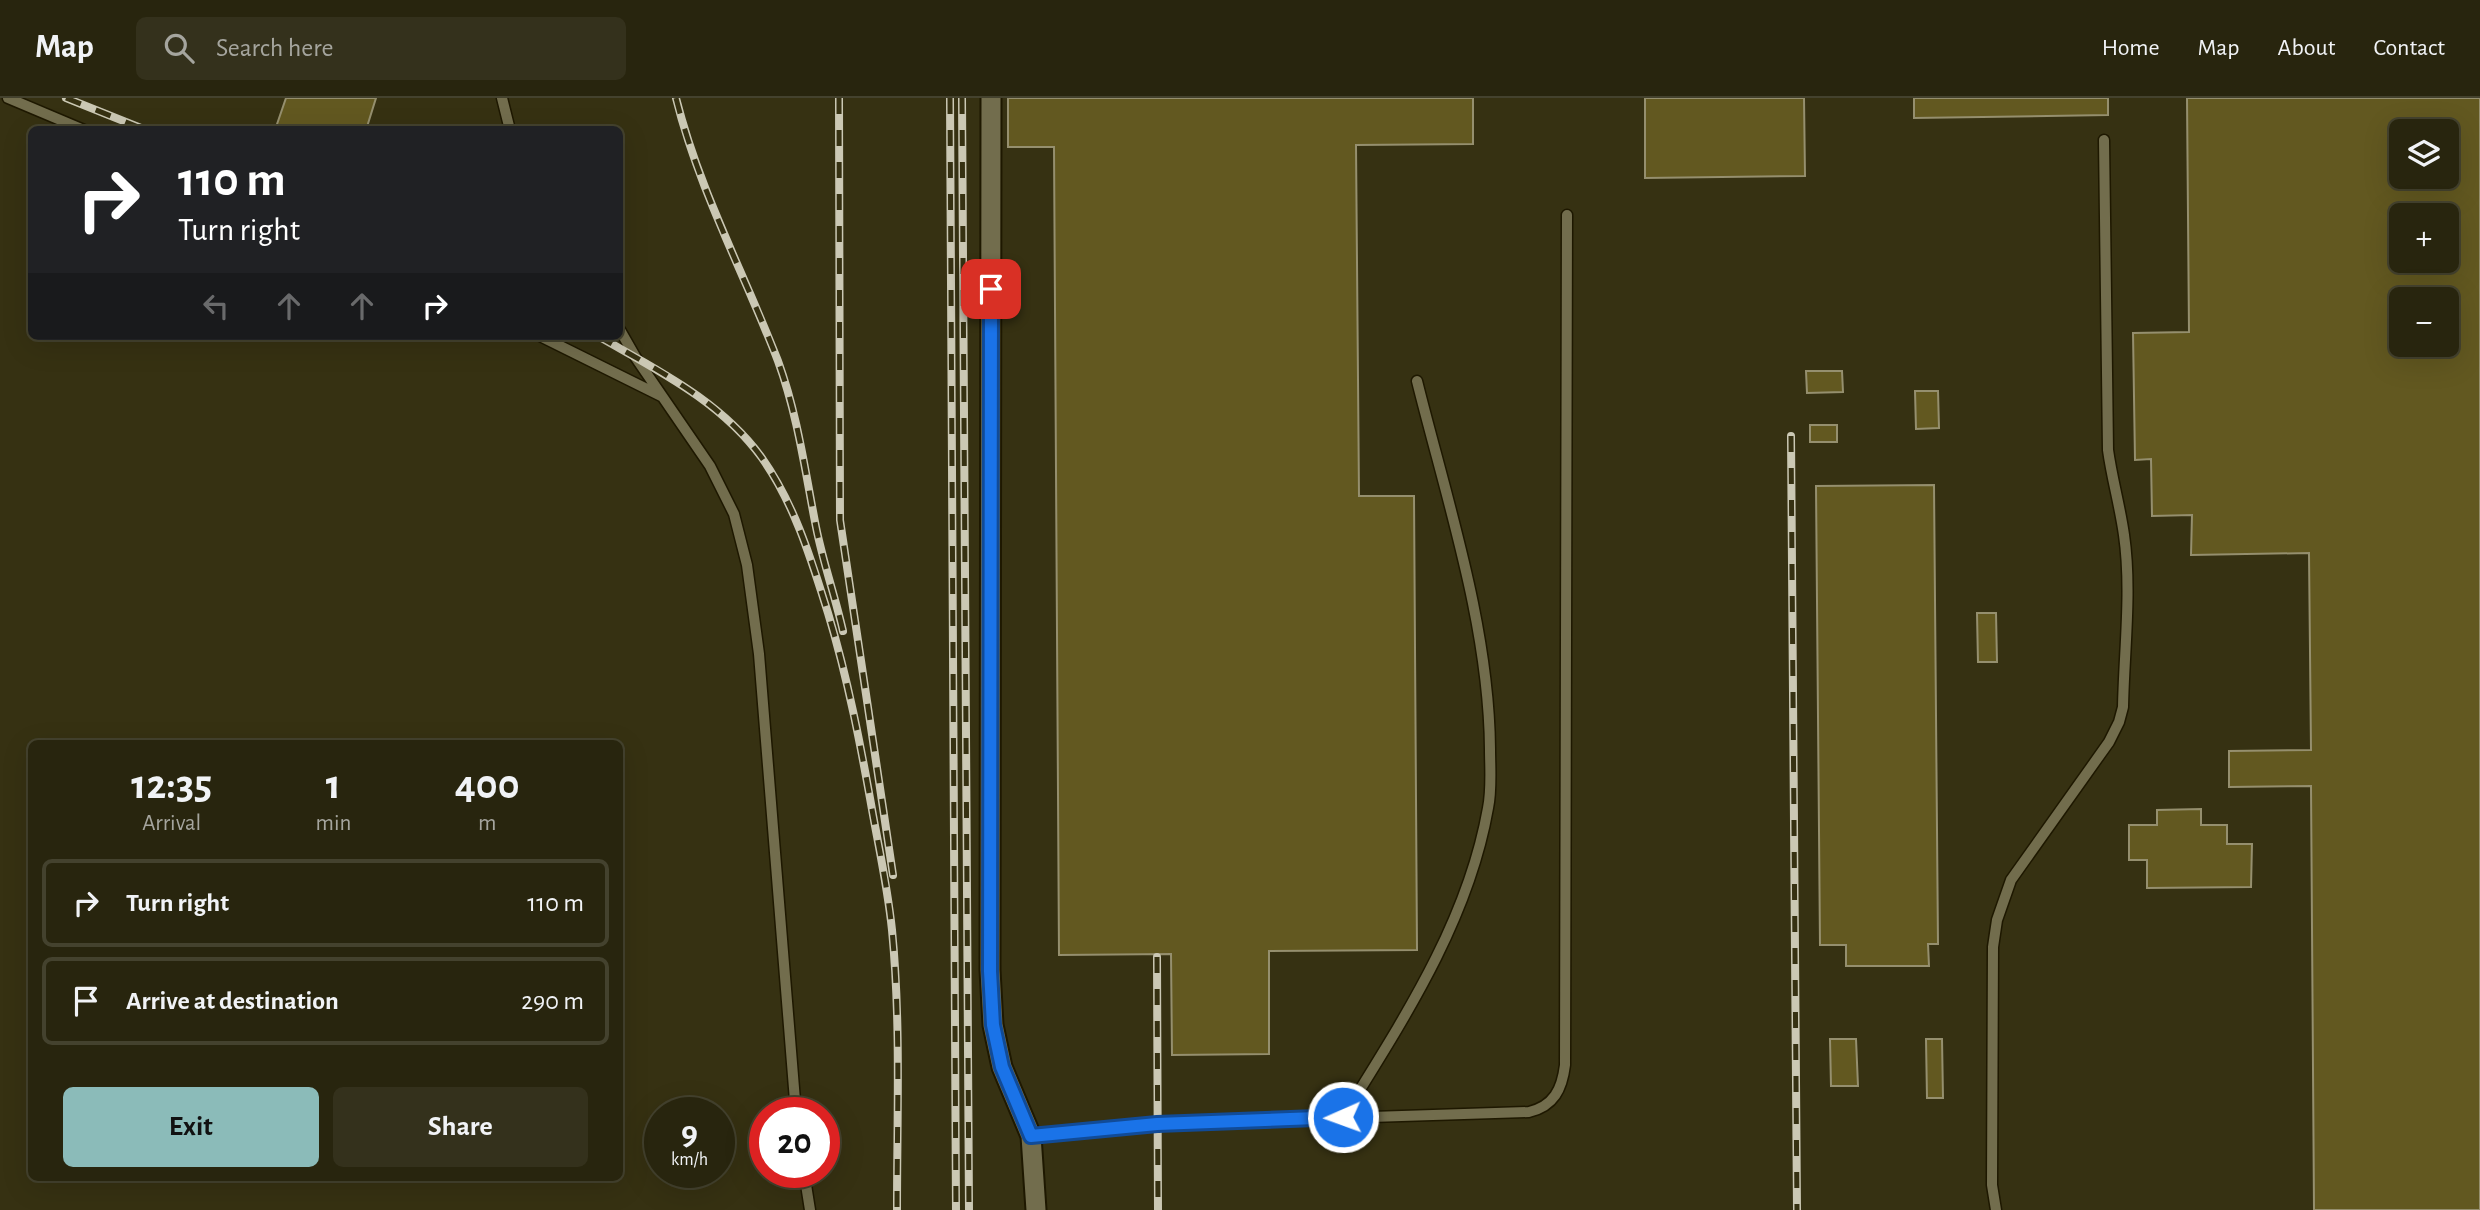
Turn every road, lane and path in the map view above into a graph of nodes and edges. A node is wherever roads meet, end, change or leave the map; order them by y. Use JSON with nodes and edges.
{"nodes":[{"id":1,"x":8,"y":98,"type":"edge"},
{"id":2,"x":502,"y":98,"type":"edge"},
{"id":3,"x":991,"y":98,"type":"edge"},
{"id":4,"x":74,"y":126,"type":"edge"},
{"id":5,"x":509,"y":126,"type":"edge"},
{"id":6,"x":2104,"y":139,"type":"dead end"},
{"id":7,"x":1567,"y":215,"type":"dead end"},
{"id":8,"x":623,"y":335,"type":"edge"},
{"id":9,"x":548,"y":340,"type":"edge"},
{"id":10,"x":1417,"y":382,"type":"dead end"},
{"id":11,"x":661,"y":396,"type":"junction"},
{"id":12,"x":795,"y":1097,"type":"edge"},
{"id":13,"x":1343,"y":1117,"type":"junction"},
{"id":14,"x":1031,"y":1136,"type":"junction"},
{"id":15,"x":807,"y":1188,"type":"edge"},
{"id":16,"x":810,"y":1210,"type":"edge"},
{"id":17,"x":1036,"y":1210,"type":"edge"},
{"id":18,"x":1996,"y":1210,"type":"edge"}],
"edges":[{"from":1,"to":4,"type":"lane"},
{"from":2,"to":5,"type":"lane"},
{"from":3,"to":14,"type":"street"},
{"from":6,"to":18,"type":"lane"},
{"from":7,"to":13,"type":"lane"},
{"from":8,"to":11,"type":"lane"},
{"from":9,"to":11,"type":"lane"},
{"from":10,"to":13,"type":"lane"},
{"from":11,"to":12,"type":"lane"},
{"from":13,"to":14,"type":"lane"},
{"from":14,"to":17,"type":"street"},
{"from":15,"to":16,"type":"lane"}]}
